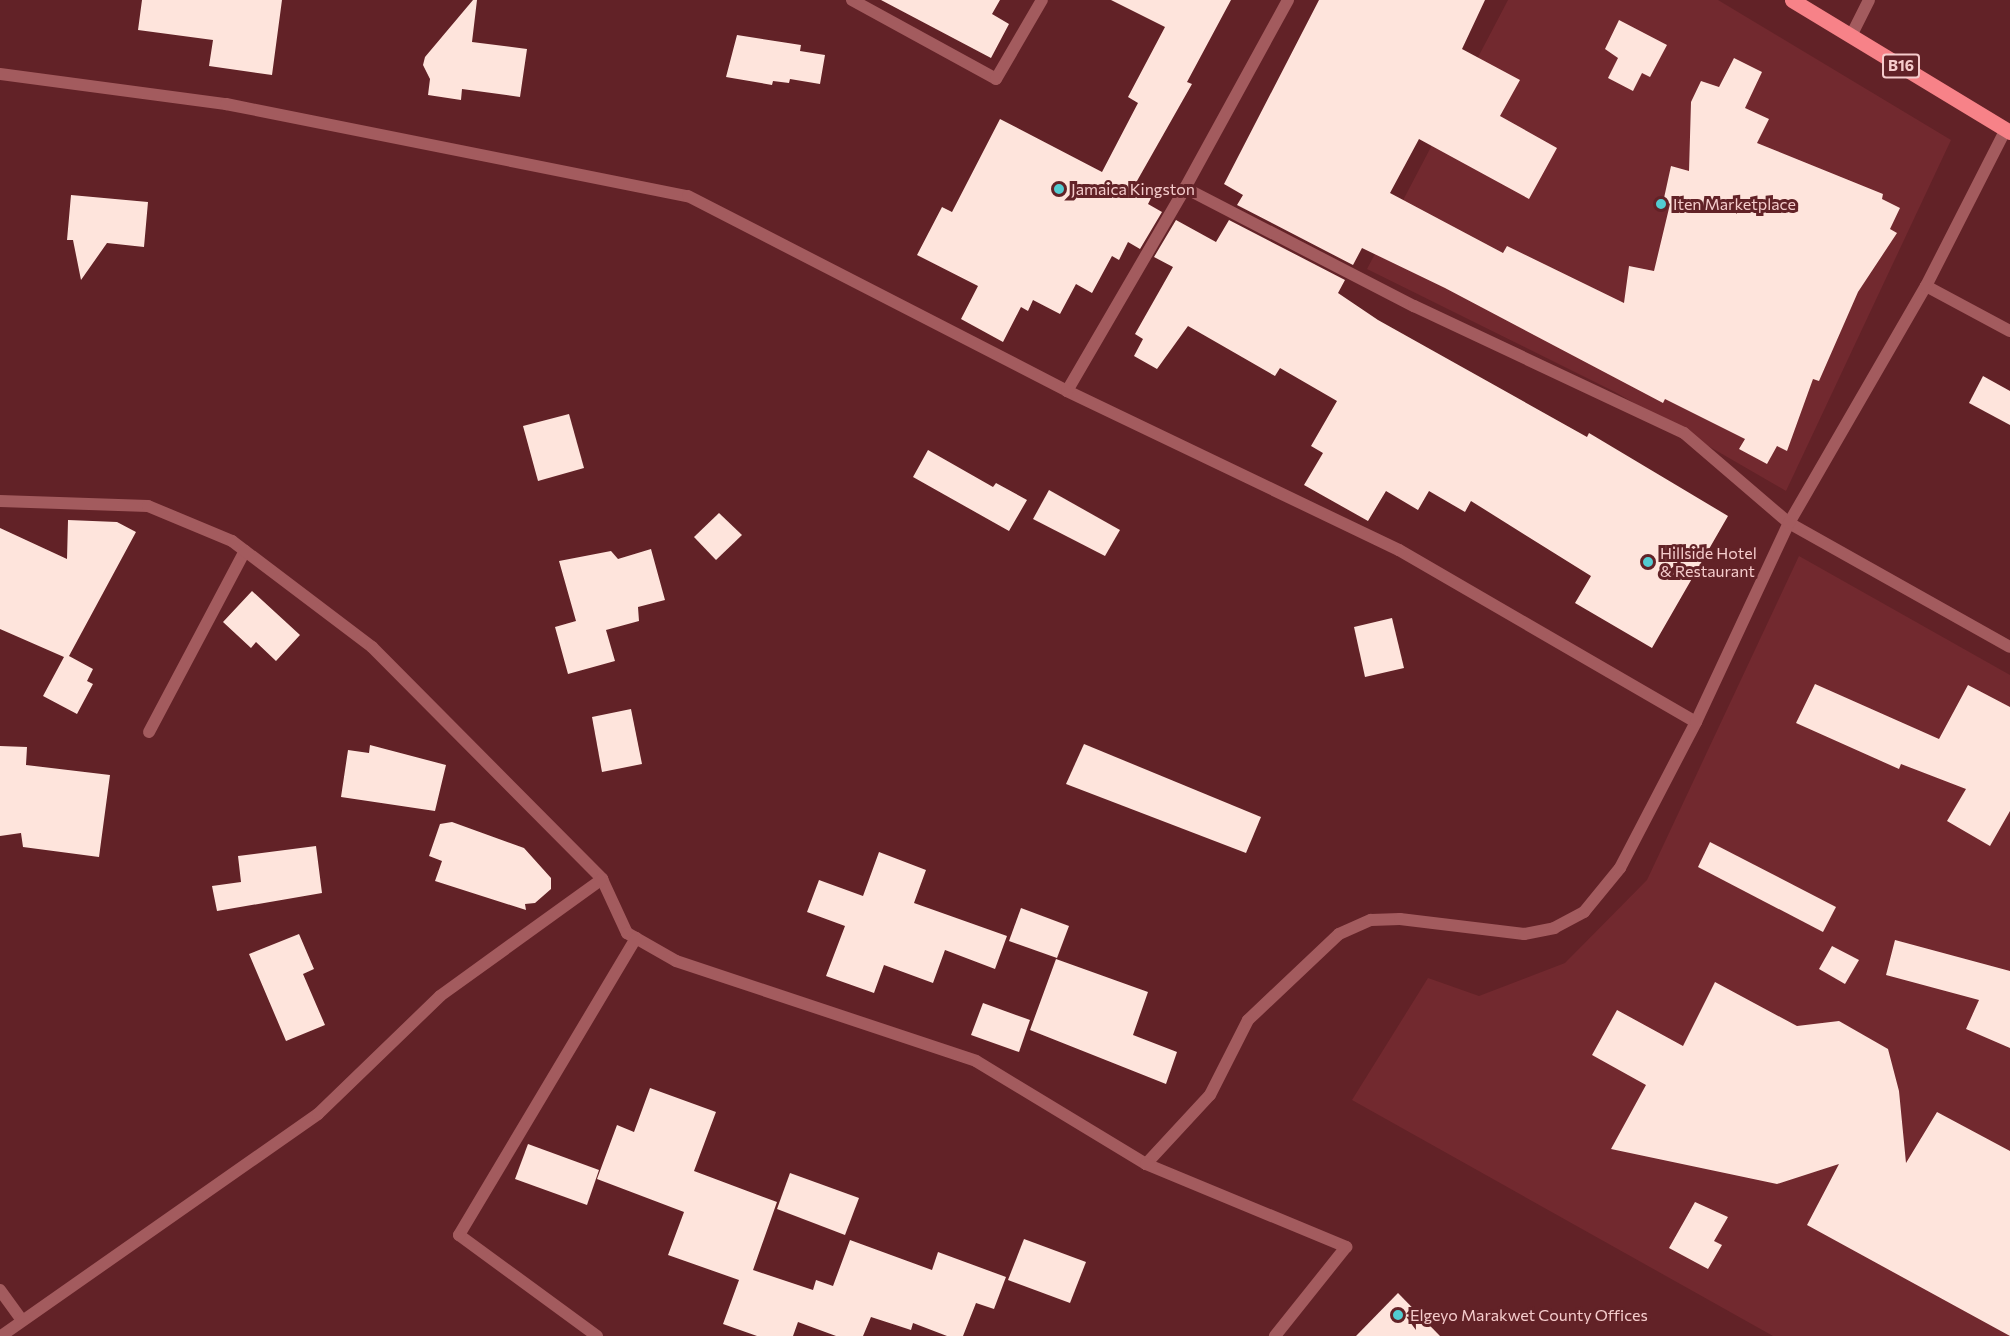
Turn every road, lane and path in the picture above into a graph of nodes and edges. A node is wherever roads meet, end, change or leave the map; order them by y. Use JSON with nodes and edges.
{"nodes":[{"id":1,"x":852,"y":0,"type":"edge"},
{"id":2,"x":1042,"y":0,"type":"edge"},
{"id":3,"x":1288,"y":0,"type":"edge"},
{"id":4,"x":1792,"y":0,"type":"edge"},
{"id":5,"x":1869,"y":0,"type":"edge"},
{"id":6,"x":1851,"y":36,"type":"junction"},
{"id":7,"x":0,"y":74,"type":"edge"},
{"id":8,"x":2008,"y":130,"type":"edge"},
{"id":9,"x":1185,"y":188,"type":"junction"},
{"id":10,"x":1926,"y":286,"type":"junction"},
{"id":11,"x":2010,"y":331,"type":"edge"},
{"id":12,"x":1067,"y":391,"type":"junction"},
{"id":13,"x":0,"y":501,"type":"edge"},
{"id":14,"x":1789,"y":523,"type":"junction"},
{"id":15,"x":245,"y":551,"type":"junction"},
{"id":16,"x":2010,"y":647,"type":"edge"},
{"id":17,"x":1696,"y":722,"type":"junction"},
{"id":18,"x":149,"y":732,"type":"dead end"},
{"id":19,"x":602,"y":879,"type":"junction"},
{"id":20,"x":636,"y":938,"type":"junction"},
{"id":21,"x":1146,"y":1164,"type":"junction"},
{"id":22,"x":0,"y":1290,"type":"edge"},
{"id":23,"x":22,"y":1320,"type":"junction"},
{"id":24,"x":2,"y":1336,"type":"edge"},
{"id":25,"x":597,"y":1336,"type":"edge"},
{"id":26,"x":1275,"y":1336,"type":"edge"}],
"edges":[{"from":1,"to":2,"type":"street"},
{"from":3,"to":9,"type":"street"},
{"from":4,"to":6,"type":"main road","number":"B16"},
{"from":5,"to":6,"type":"street"},
{"from":6,"to":8,"type":"main road","number":"B16"},
{"from":7,"to":12,"type":"street"},
{"from":8,"to":10,"type":"street"},
{"from":9,"to":12,"type":"street"},
{"from":9,"to":14,"type":"street"},
{"from":10,"to":11,"type":"street"},
{"from":10,"to":14,"type":"street"},
{"from":12,"to":17,"type":"street"},
{"from":13,"to":15,"type":"street"},
{"from":14,"to":16,"type":"street"},
{"from":14,"to":17,"type":"street"},
{"from":15,"to":18,"type":"street"},
{"from":15,"to":19,"type":"street"},
{"from":17,"to":21,"type":"street"},
{"from":19,"to":20,"type":"street"},
{"from":19,"to":23,"type":"street"},
{"from":20,"to":21,"type":"street"},
{"from":20,"to":25,"type":"street"},
{"from":21,"to":26,"type":"street"},
{"from":22,"to":23,"type":"street"},
{"from":23,"to":24,"type":"street"}]}
